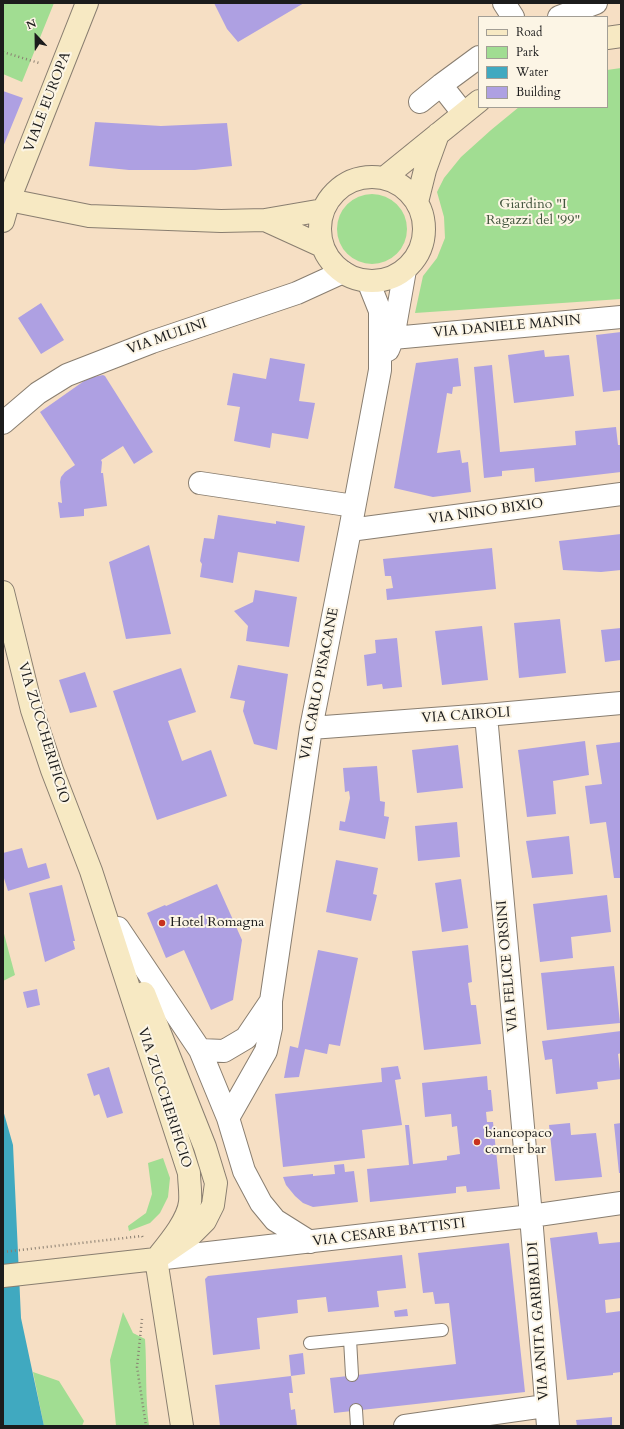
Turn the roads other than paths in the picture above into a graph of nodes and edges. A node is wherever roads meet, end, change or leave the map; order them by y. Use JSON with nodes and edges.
{"nodes":[{"id":1,"x":87,"y":3,"type":"edge"},
{"id":2,"x":504,"y":3,"type":"edge"},
{"id":3,"x":596,"y":3,"type":"edge"},
{"id":4,"x":512,"y":16,"type":"edge"},
{"id":5,"x":562,"y":16,"type":"edge"},
{"id":6,"x":621,"y":36,"type":"edge"},
{"id":7,"x":608,"y":38,"type":"edge"},
{"id":8,"x":478,"y":58,"type":"edge"},
{"id":9,"x":441,"y":85,"type":"junction"},
{"id":10,"x":420,"y":102,"type":"dead end"},
{"id":11,"x":471,"y":107,"type":"edge"},
{"id":12,"x":438,"y":133,"type":"junction"},
{"id":13,"x":384,"y":178,"type":"junction"},
{"id":14,"x":417,"y":202,"type":"junction"},
{"id":15,"x":5,"y":206,"type":"edge"},
{"id":16,"x":323,"y":210,"type":"junction"},
{"id":17,"x":265,"y":220,"type":"junction"},
{"id":18,"x":322,"y":246,"type":"junction"},
{"id":19,"x":405,"y":270,"type":"junction"},
{"id":20,"x":343,"y":272,"type":"junction"},
{"id":21,"x":368,"y":281,"type":"junction"},
{"id":22,"x":621,"y":317,"type":"edge"},
{"id":23,"x":393,"y":338,"type":"junction"},
{"id":24,"x":380,"y":370,"type":"junction"},
{"id":25,"x":3,"y":423,"type":"edge"},
{"id":26,"x":200,"y":483,"type":"dead end"},
{"id":27,"x":621,"y":494,"type":"edge"},
{"id":28,"x":354,"y":506,"type":"junction"},
{"id":29,"x":350,"y":530,"type":"junction"},
{"id":30,"x":3,"y":592,"type":"edge"},
{"id":31,"x":621,"y":703,"type":"edge"},
{"id":32,"x":486,"y":715,"type":"junction"},
{"id":33,"x":311,"y":728,"type":"junction"},
{"id":34,"x":91,"y":872,"type":"junction"},
{"id":35,"x":118,"y":928,"type":"junction"},
{"id":36,"x":271,"y":1001,"type":"junction"},
{"id":37,"x":200,"y":1050,"type":"junction"},
{"id":38,"x":228,"y":1118,"type":"junction"},
{"id":39,"x":621,"y":1203,"type":"edge"},
{"id":40,"x":531,"y":1216,"type":"junction"},
{"id":41,"x":310,"y":1242,"type":"junction"},
{"id":42,"x":156,"y":1259,"type":"junction"},
{"id":43,"x":3,"y":1276,"type":"edge"},
{"id":44,"x":442,"y":1330,"type":"dead end"},
{"id":45,"x":350,"y":1339,"type":"junction"},
{"id":46,"x":310,"y":1343,"type":"dead end"},
{"id":47,"x":352,"y":1375,"type":"dead end"},
{"id":48,"x":356,"y":1410,"type":"dead end"},
{"id":49,"x":547,"y":1416,"type":"edge"},
{"id":50,"x":182,"y":1426,"type":"edge"},
{"id":51,"x":357,"y":1426,"type":"edge"},
{"id":52,"x":405,"y":1426,"type":"edge"}],
"edges":[{"from":1,"to":15,"type":"main road","name":"VIALE EUROPA"},
{"from":2,"to":4,"type":"street"},
{"from":3,"to":5,"type":"street"},
{"from":6,"to":7,"type":"main road"},
{"from":8,"to":9,"type":"street"},
{"from":9,"to":10,"type":"street"},
{"from":9,"to":11,"type":"street"},
{"from":11,"to":12,"type":"main road"},
{"from":12,"to":13,"type":"main road"},
{"from":12,"to":14,"type":"main road"},
{"from":13,"to":14,"type":"main road"},
{"from":13,"to":16,"type":"main road"},
{"from":14,"to":19,"type":"main road"},
{"from":15,"to":17,"type":"main road"},
{"from":16,"to":17,"type":"main road"},
{"from":16,"to":18,"type":"main road"},
{"from":17,"to":18,"type":"main road"},
{"from":18,"to":20,"type":"main road"},
{"from":19,"to":21,"type":"main road"},
{"from":19,"to":23,"type":"street","name":"VIA CARLO PISACANE"},
{"from":20,"to":21,"type":"main road"},
{"from":20,"to":25,"type":"street","name":"VIA MULINI"},
{"from":21,"to":24,"type":"street","name":"VIA CARLO PISACANE"},
{"from":22,"to":23,"type":"street","name":"VIA DANIELE MANIN"},
{"from":23,"to":24,"type":"street","name":"VIA CARLO PISACANE"},
{"from":24,"to":28,"type":"street","name":"VIA CARLO PISACANE"},
{"from":26,"to":28,"type":"street"},
{"from":27,"to":29,"type":"street","name":"VIA NINO BIXIO"},
{"from":28,"to":29,"type":"street","name":"VIA CARLO PISACANE"},
{"from":29,"to":33,"type":"street","name":"VIA CARLO PISACANE"},
{"from":30,"to":34,"type":"main road","name":"VIA ZUCCHERIFICIO"},
{"from":31,"to":32,"type":"street","name":"VIA CAIROLI"},
{"from":32,"to":33,"type":"street","name":"VIA CAIROLI"},
{"from":32,"to":40,"type":"street","name":"VIA FELICE ORSINI"},
{"from":33,"to":36,"type":"street","name":"VIA CARLO PISACANE"},
{"from":34,"to":35,"type":"main road","name":"VIA ZUCCHERIFICIO"},
{"from":34,"to":42,"type":"main road","name":"VIA ZUCCHERIFICIO"},
{"from":35,"to":37,"type":"street","name":"VIA ZUCCHERIFICIO"},
{"from":35,"to":42,"type":"main road","name":"VIA ZUCCHERIFICIO"},
{"from":36,"to":37,"type":"street"},
{"from":36,"to":38,"type":"street","name":"VIA CARLO PISACANE"},
{"from":37,"to":38,"type":"street","name":"VIA ZUCCHERIFICIO"},
{"from":38,"to":41,"type":"street","name":"VIA ZUCCHERIFICIO"},
{"from":39,"to":40,"type":"street","name":"VIA CESARE BATTISTI"},
{"from":40,"to":41,"type":"street","name":"VIA CESARE BATTISTI"},
{"from":40,"to":49,"type":"street","name":"VIA ANITA GARIBALDI"},
{"from":41,"to":42,"type":"street","name":"VIA CESARE BATTISTI"},
{"from":42,"to":43,"type":"main road"},
{"from":42,"to":50,"type":"main road"},
{"from":44,"to":45,"type":"lane"},
{"from":45,"to":46,"type":"lane"},
{"from":45,"to":47,"type":"lane"},
{"from":48,"to":51,"type":"lane"},
{"from":49,"to":52,"type":"street"}]}
